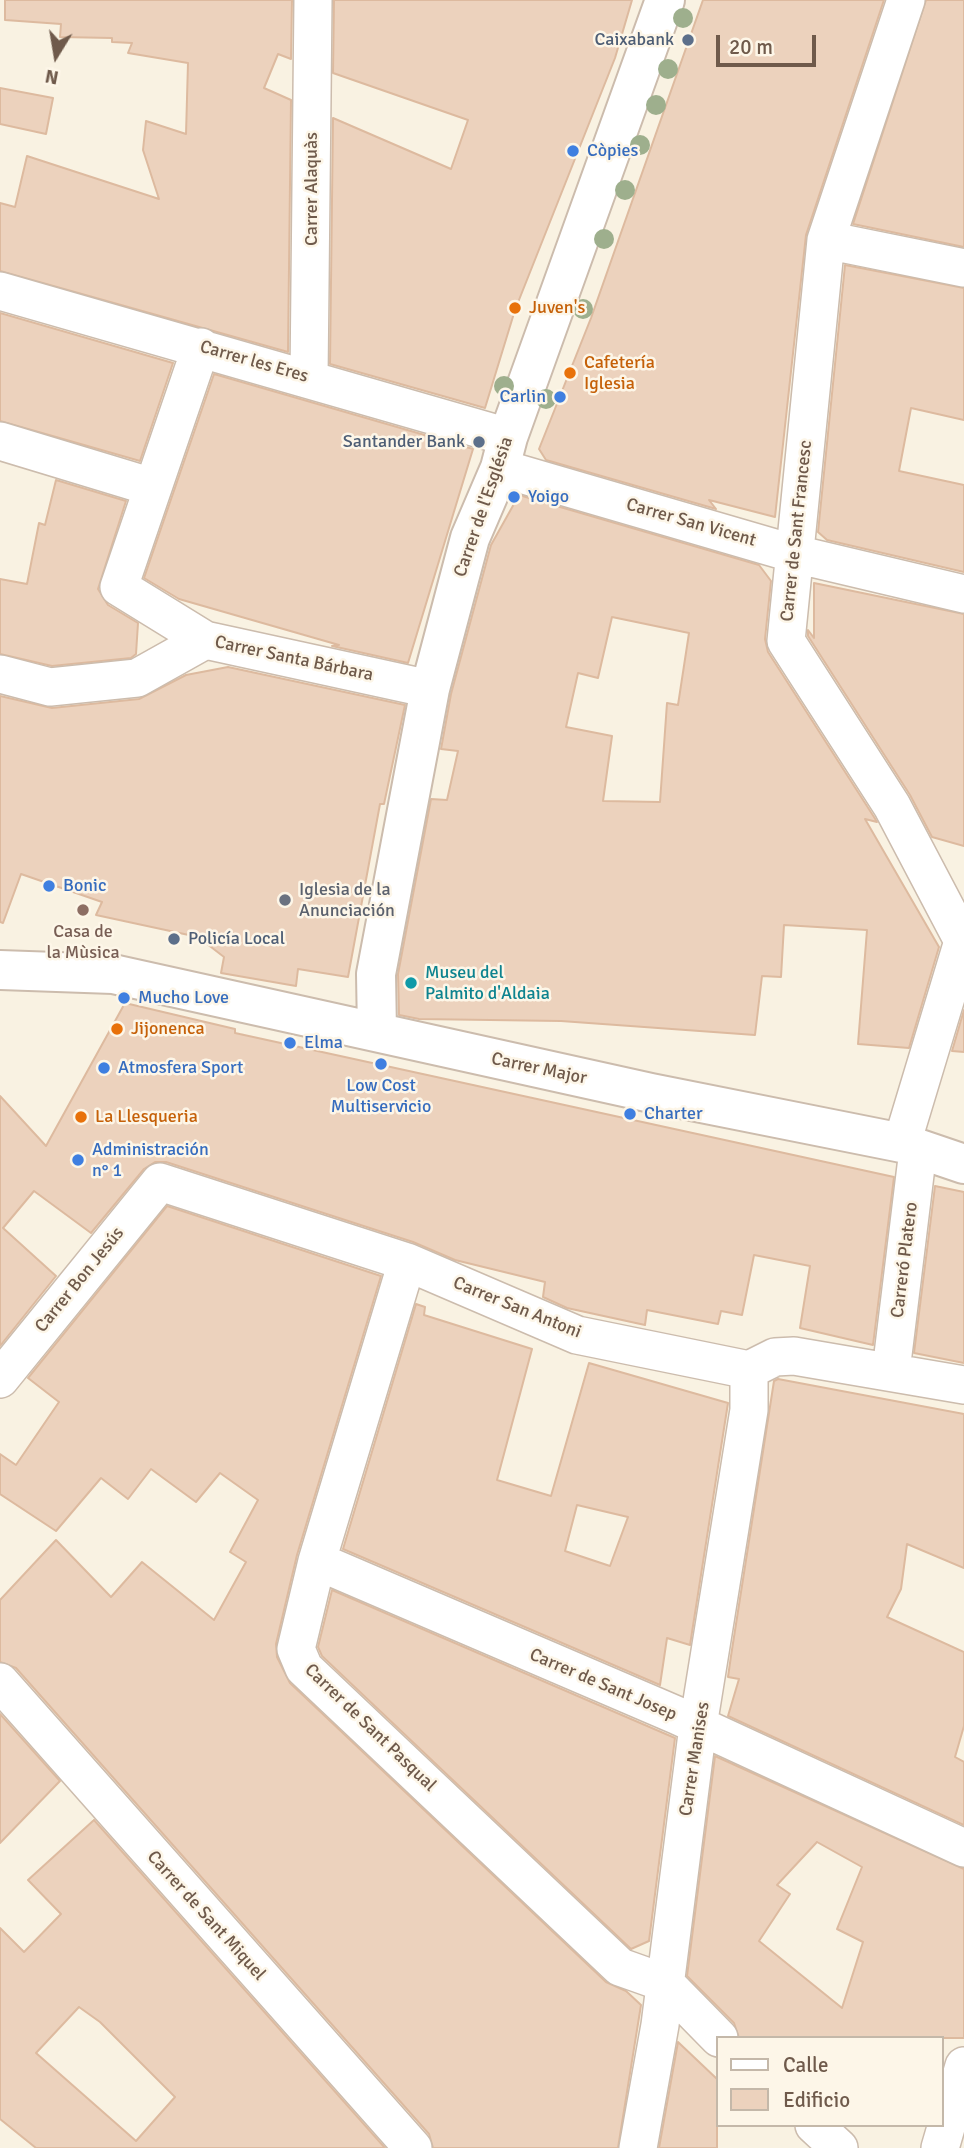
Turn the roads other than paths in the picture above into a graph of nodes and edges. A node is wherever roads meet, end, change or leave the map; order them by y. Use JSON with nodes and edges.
{"nodes":[{"id":1,"x":313,"y":0,"type":"edge"},
{"id":2,"x":665,"y":0,"type":"edge"},
{"id":3,"x":906,"y":0,"type":"edge"},
{"id":4,"x":825,"y":240,"type":"junction"},
{"id":5,"x":964,"y":268,"type":"edge"},
{"id":6,"x":0,"y":291,"type":"edge"},
{"id":7,"x":201,"y":347,"type":"junction"},
{"id":8,"x":309,"y":378,"type":"junction"},
{"id":9,"x":0,"y":442,"type":"edge"},
{"id":10,"x":504,"y":452,"type":"junction"},
{"id":11,"x":152,"y":487,"type":"junction"},
{"id":12,"x":795,"y":554,"type":"junction"},
{"id":13,"x":964,"y":594,"type":"edge"},
{"id":14,"x":205,"y":640,"type":"junction"},
{"id":15,"x":0,"y":674,"type":"edge"},
{"id":16,"x":430,"y":688,"type":"junction"},
{"id":17,"x":0,"y":970,"type":"edge"},
{"id":18,"x":958,"y":983,"type":"edge"},
{"id":19,"x":377,"y":1032,"type":"junction"},
{"id":20,"x":910,"y":1146,"type":"junction"},
{"id":21,"x":964,"y":1164,"type":"edge"},
{"id":22,"x":160,"y":1182,"type":"joint"},
{"id":23,"x":407,"y":1262,"type":"junction"},
{"id":24,"x":749,"y":1370,"type":"junction"},
{"id":25,"x":891,"y":1371,"type":"junction"},
{"id":26,"x":0,"y":1379,"type":"edge"},
{"id":27,"x":964,"y":1385,"type":"edge"},
{"id":28,"x":317,"y":1561,"type":"junction"},
{"id":29,"x":0,"y":1682,"type":"edge"},
{"id":30,"x":698,"y":1726,"type":"junction"},
{"id":31,"x":964,"y":1848,"type":"edge"},
{"id":32,"x":665,"y":1983,"type":"junction"},
{"id":33,"x":717,"y":2036,"type":"edge"},
{"id":34,"x":964,"y":2066,"type":"edge"},
{"id":35,"x":816,"y":2127,"type":"edge"},
{"id":36,"x":413,"y":2148,"type":"edge"},
{"id":37,"x":638,"y":2148,"type":"edge"},
{"id":38,"x":839,"y":2148,"type":"edge"},
{"id":39,"x":940,"y":2148,"type":"edge"}],
"edges":[{"from":1,"to":8,"type":"street","name":"Carrer Alaquàs"},
{"from":2,"to":10,"type":"street","name":"Carrer de l'Església"},
{"from":3,"to":4,"type":"street","name":"Carrer de Sant Francesc"},
{"from":4,"to":5,"type":"street"},
{"from":4,"to":12,"type":"street","name":"Carrer de Sant Francesc"},
{"from":6,"to":7,"type":"street","name":"Carrer les Eres"},
{"from":7,"to":8,"type":"street","name":"Carrer les Eres"},
{"from":7,"to":11,"type":"street"},
{"from":8,"to":10,"type":"street","name":"Carrer les Eres"},
{"from":9,"to":11,"type":"street"},
{"from":10,"to":12,"type":"street","name":"Carrer San Vicent"},
{"from":10,"to":16,"type":"street","name":"Carrer de l'Església"},
{"from":11,"to":14,"type":"street"},
{"from":12,"to":13,"type":"street","name":"Carrer San Vicent"},
{"from":12,"to":18,"type":"street","name":"Carrer de Sant Francesc"},
{"from":14,"to":15,"type":"street","name":"Carrer Santa Bárbara"},
{"from":14,"to":16,"type":"street","name":"Carrer Santa Bárbara"},
{"from":16,"to":19,"type":"street","name":"Carrer de l'Església"},
{"from":17,"to":19,"type":"street","name":"Carrer Major"},
{"from":18,"to":20,"type":"street","name":"Carrer de Sant Francesc"},
{"from":19,"to":20,"type":"street","name":"Carrer Major"},
{"from":20,"to":21,"type":"street","name":"Carrer Major"},
{"from":20,"to":25,"type":"street","name":"Carreró Platero"},
{"from":22,"to":23,"type":"street","name":"Carrer San Antoni"},
{"from":22,"to":26,"type":"street","name":"Carrer Bon Jesús"},
{"from":23,"to":24,"type":"street","name":"Carrer San Antoni"},
{"from":23,"to":28,"type":"street","name":"Carrer de Sant Pasqual"},
{"from":24,"to":25,"type":"street"},
{"from":24,"to":30,"type":"street","name":"Carrer Manises"},
{"from":25,"to":27,"type":"street"},
{"from":28,"to":30,"type":"street","name":"Carrer de Sant Josep"},
{"from":28,"to":32,"type":"street","name":"Carrer de Sant Pasqual"},
{"from":29,"to":36,"type":"street","name":"Carrer de Sant Miquel"},
{"from":30,"to":31,"type":"street","name":"Carrer de Sant Josep"},
{"from":30,"to":32,"type":"street","name":"Carrer Manises"},
{"from":32,"to":33,"type":"street","name":"Carrer de Sant Pasqual"},
{"from":32,"to":37,"type":"street","name":"Carrer Manises"},
{"from":34,"to":39,"type":"street"},
{"from":35,"to":38,"type":"street"}]}
